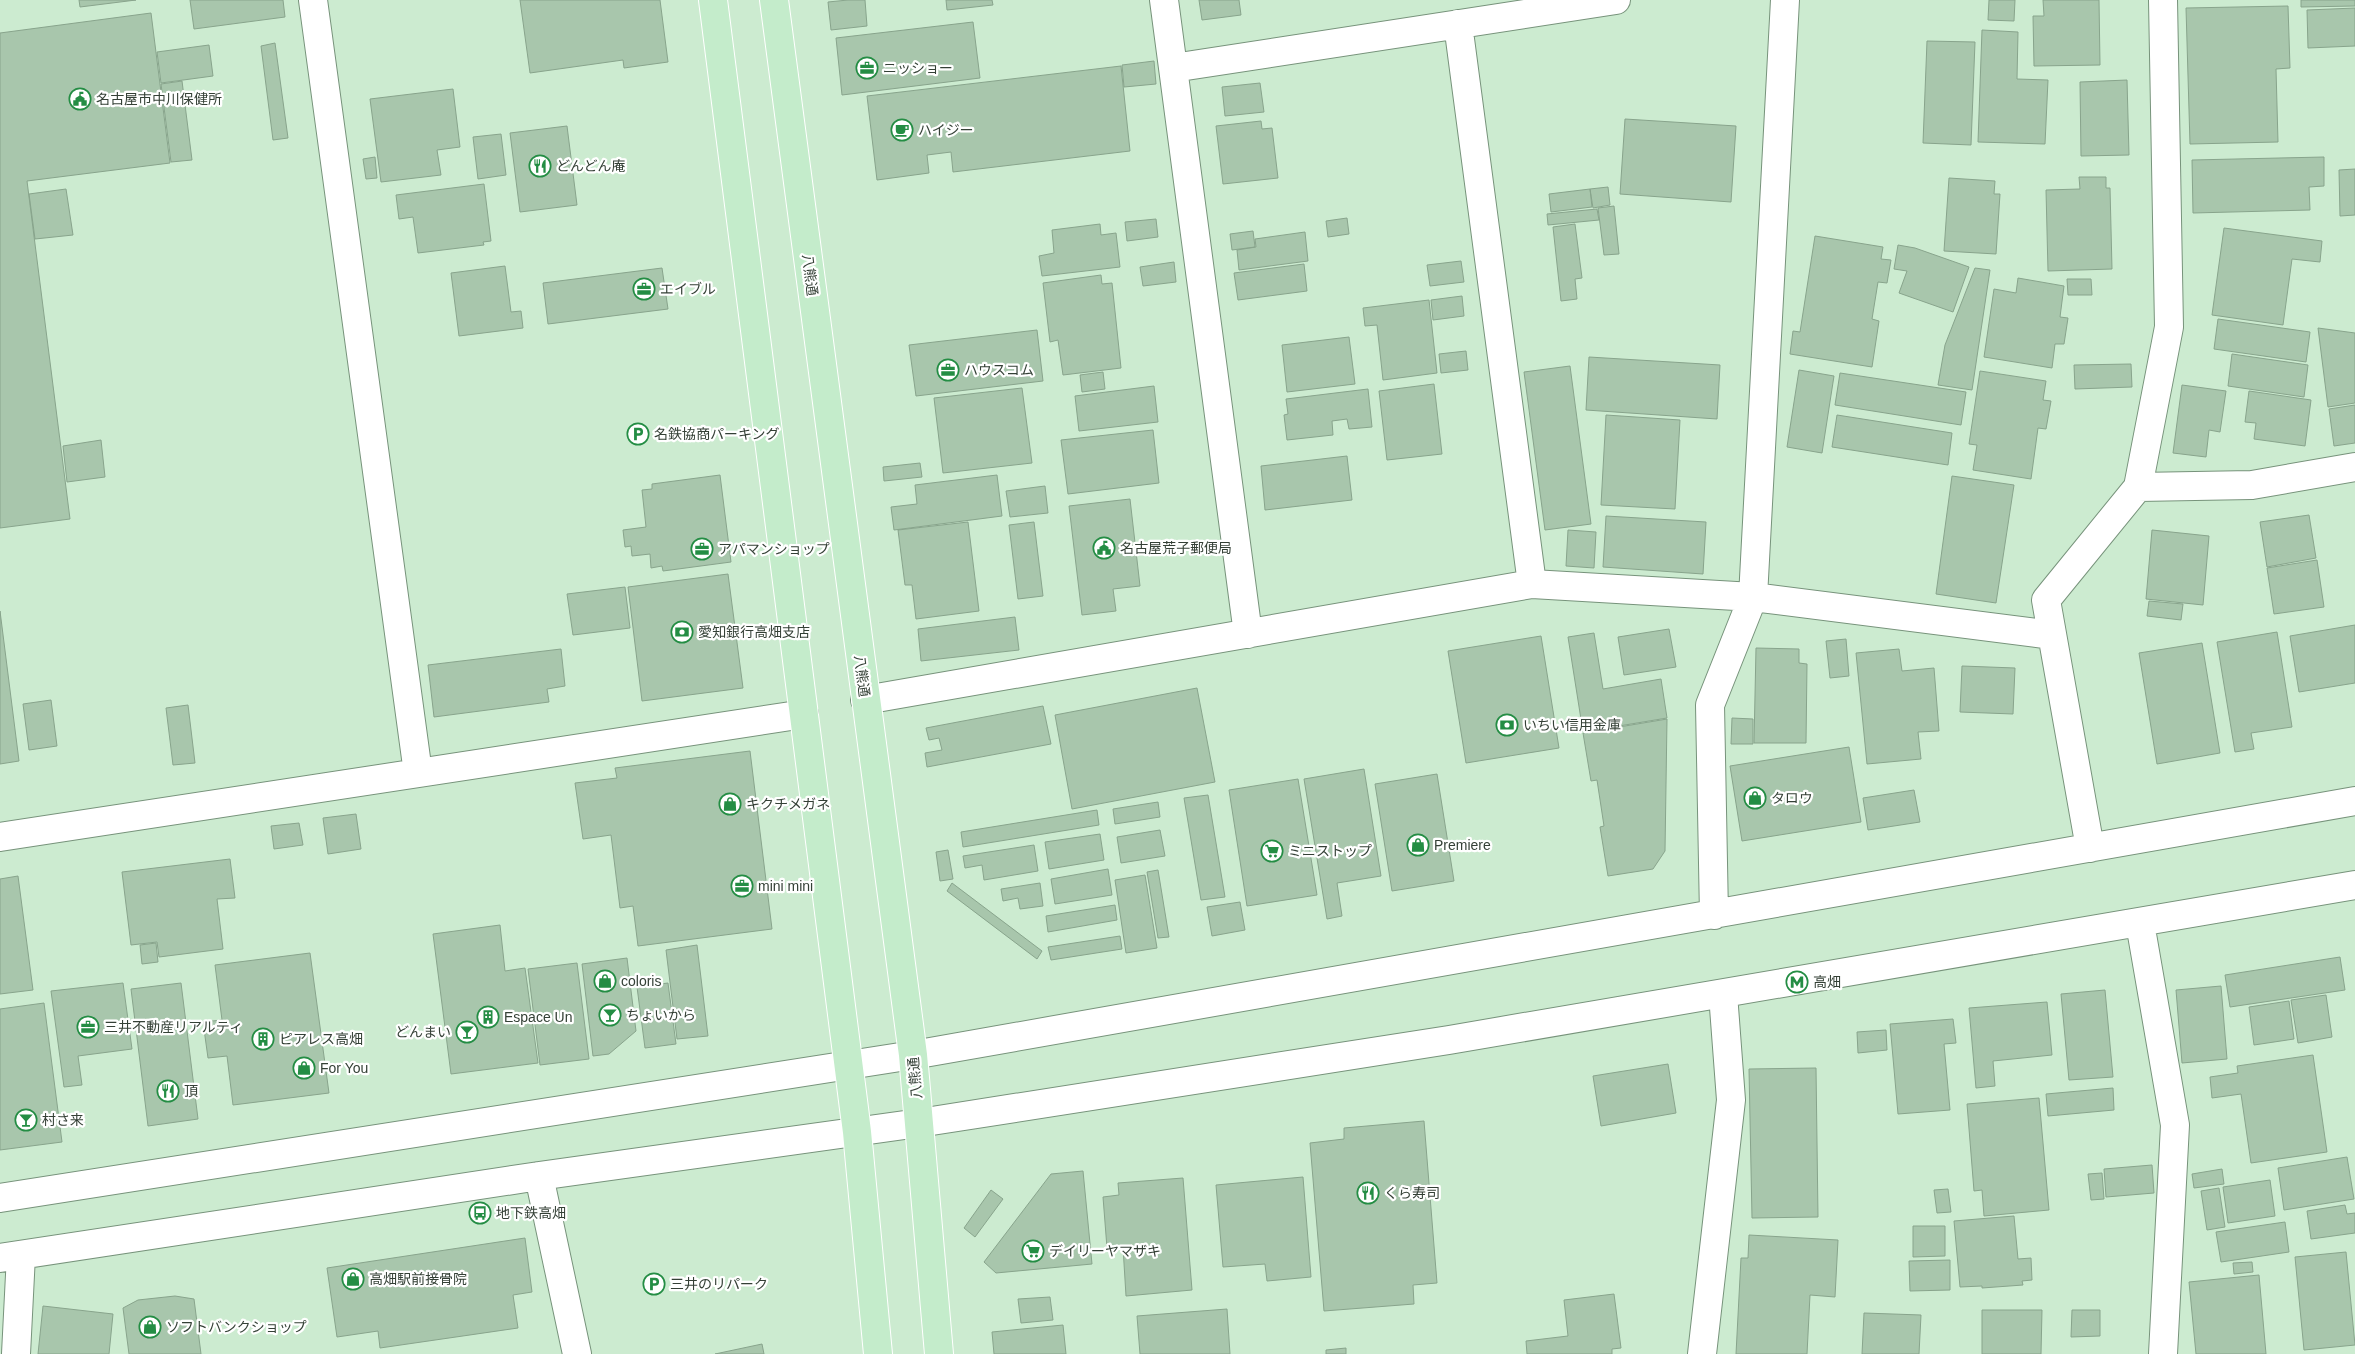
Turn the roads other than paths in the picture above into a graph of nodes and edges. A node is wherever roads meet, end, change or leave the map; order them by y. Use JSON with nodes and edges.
{"nodes":[{"id":1,"x":313,"y":0,"type":"edge"},
{"id":2,"x":713,"y":0,"type":"edge"},
{"id":3,"x":774,"y":0,"type":"edge"},
{"id":4,"x":1164,"y":0,"type":"edge"},
{"id":5,"x":1616,"y":0,"type":"edge"},
{"id":6,"x":1785,"y":0,"type":"edge"},
{"id":7,"x":2163,"y":0,"type":"edge"},
{"id":8,"x":1458,"y":24,"type":"junction"},
{"id":9,"x":1173,"y":68,"type":"junction"},
{"id":10,"x":2355,"y":468,"type":"edge"},
{"id":11,"x":2138,"y":487,"type":"junction"},
{"id":12,"x":1532,"y":584,"type":"junction"},
{"id":13,"x":1753,"y":596,"type":"junction"},
{"id":14,"x":1248,"y":634,"type":"junction"},
{"id":15,"x":2052,"y":635,"type":"junction"},
{"id":16,"x":865,"y":700,"type":"junction"},
{"id":17,"x":804,"y":714,"type":"junction"},
{"id":18,"x":418,"y":773,"type":"junction"},
{"id":19,"x":2355,"y":801,"type":"edge"},
{"id":20,"x":0,"y":837,"type":"edge"},
{"id":21,"x":2090,"y":848,"type":"junction"},
{"id":22,"x":2355,"y":885,"type":"edge"},
{"id":23,"x":1714,"y":915,"type":"junction"},
{"id":24,"x":2140,"y":923,"type":"junction"},
{"id":25,"x":1723,"y":994,"type":"junction"},
{"id":26,"x":913,"y":1054,"type":"junction"},
{"id":27,"x":848,"y":1064,"type":"junction"},
{"id":28,"x":919,"y":1123,"type":"junction"},
{"id":29,"x":857,"y":1132,"type":"junction"},
{"id":30,"x":540,"y":1176,"type":"junction"},
{"id":31,"x":0,"y":1198,"type":"edge"},
{"id":32,"x":10,"y":1257,"type":"edge"},
{"id":33,"x":16,"y":1354,"type":"edge"},
{"id":34,"x":576,"y":1354,"type":"edge"},
{"id":35,"x":878,"y":1354,"type":"edge"},
{"id":36,"x":939,"y":1354,"type":"edge"},
{"id":37,"x":1702,"y":1354,"type":"edge"},
{"id":38,"x":2163,"y":1354,"type":"edge"}],
"edges":[{"from":1,"to":18,"type":"street"},
{"from":2,"to":17,"type":"main road"},
{"from":3,"to":16,"type":"main road","name":"八熊通"},
{"from":4,"to":9,"type":"street"},
{"from":5,"to":8,"type":"street"},
{"from":6,"to":13,"type":"street"},
{"from":7,"to":11,"type":"street"},
{"from":8,"to":9,"type":"street"},
{"from":8,"to":12,"type":"street"},
{"from":9,"to":14,"type":"street"},
{"from":10,"to":11,"type":"street"},
{"from":11,"to":15,"type":"street"},
{"from":12,"to":13,"type":"street"},
{"from":12,"to":14,"type":"street"},
{"from":13,"to":15,"type":"street"},
{"from":13,"to":23,"type":"street"},
{"from":14,"to":16,"type":"street"},
{"from":15,"to":21,"type":"street"},
{"from":16,"to":26,"type":"main road","name":"八熊通"},
{"from":17,"to":18,"type":"street"},
{"from":17,"to":27,"type":"main road"},
{"from":18,"to":20,"type":"street"},
{"from":19,"to":21,"type":"street"},
{"from":21,"to":23,"type":"street"},
{"from":22,"to":24,"type":"street"},
{"from":23,"to":26,"type":"street"},
{"from":24,"to":25,"type":"street"},
{"from":24,"to":38,"type":"street"},
{"from":25,"to":28,"type":"street"},
{"from":25,"to":37,"type":"street"},
{"from":26,"to":27,"type":"street"},
{"from":26,"to":28,"type":"main road","name":"八熊通"},
{"from":27,"to":29,"type":"main road"},
{"from":27,"to":31,"type":"street"},
{"from":28,"to":29,"type":"street"},
{"from":28,"to":36,"type":"main road","name":"八熊通"},
{"from":29,"to":30,"type":"street"},
{"from":29,"to":35,"type":"main road"},
{"from":30,"to":32,"type":"street"},
{"from":30,"to":34,"type":"street"},
{"from":32,"to":33,"type":"street"}]}
